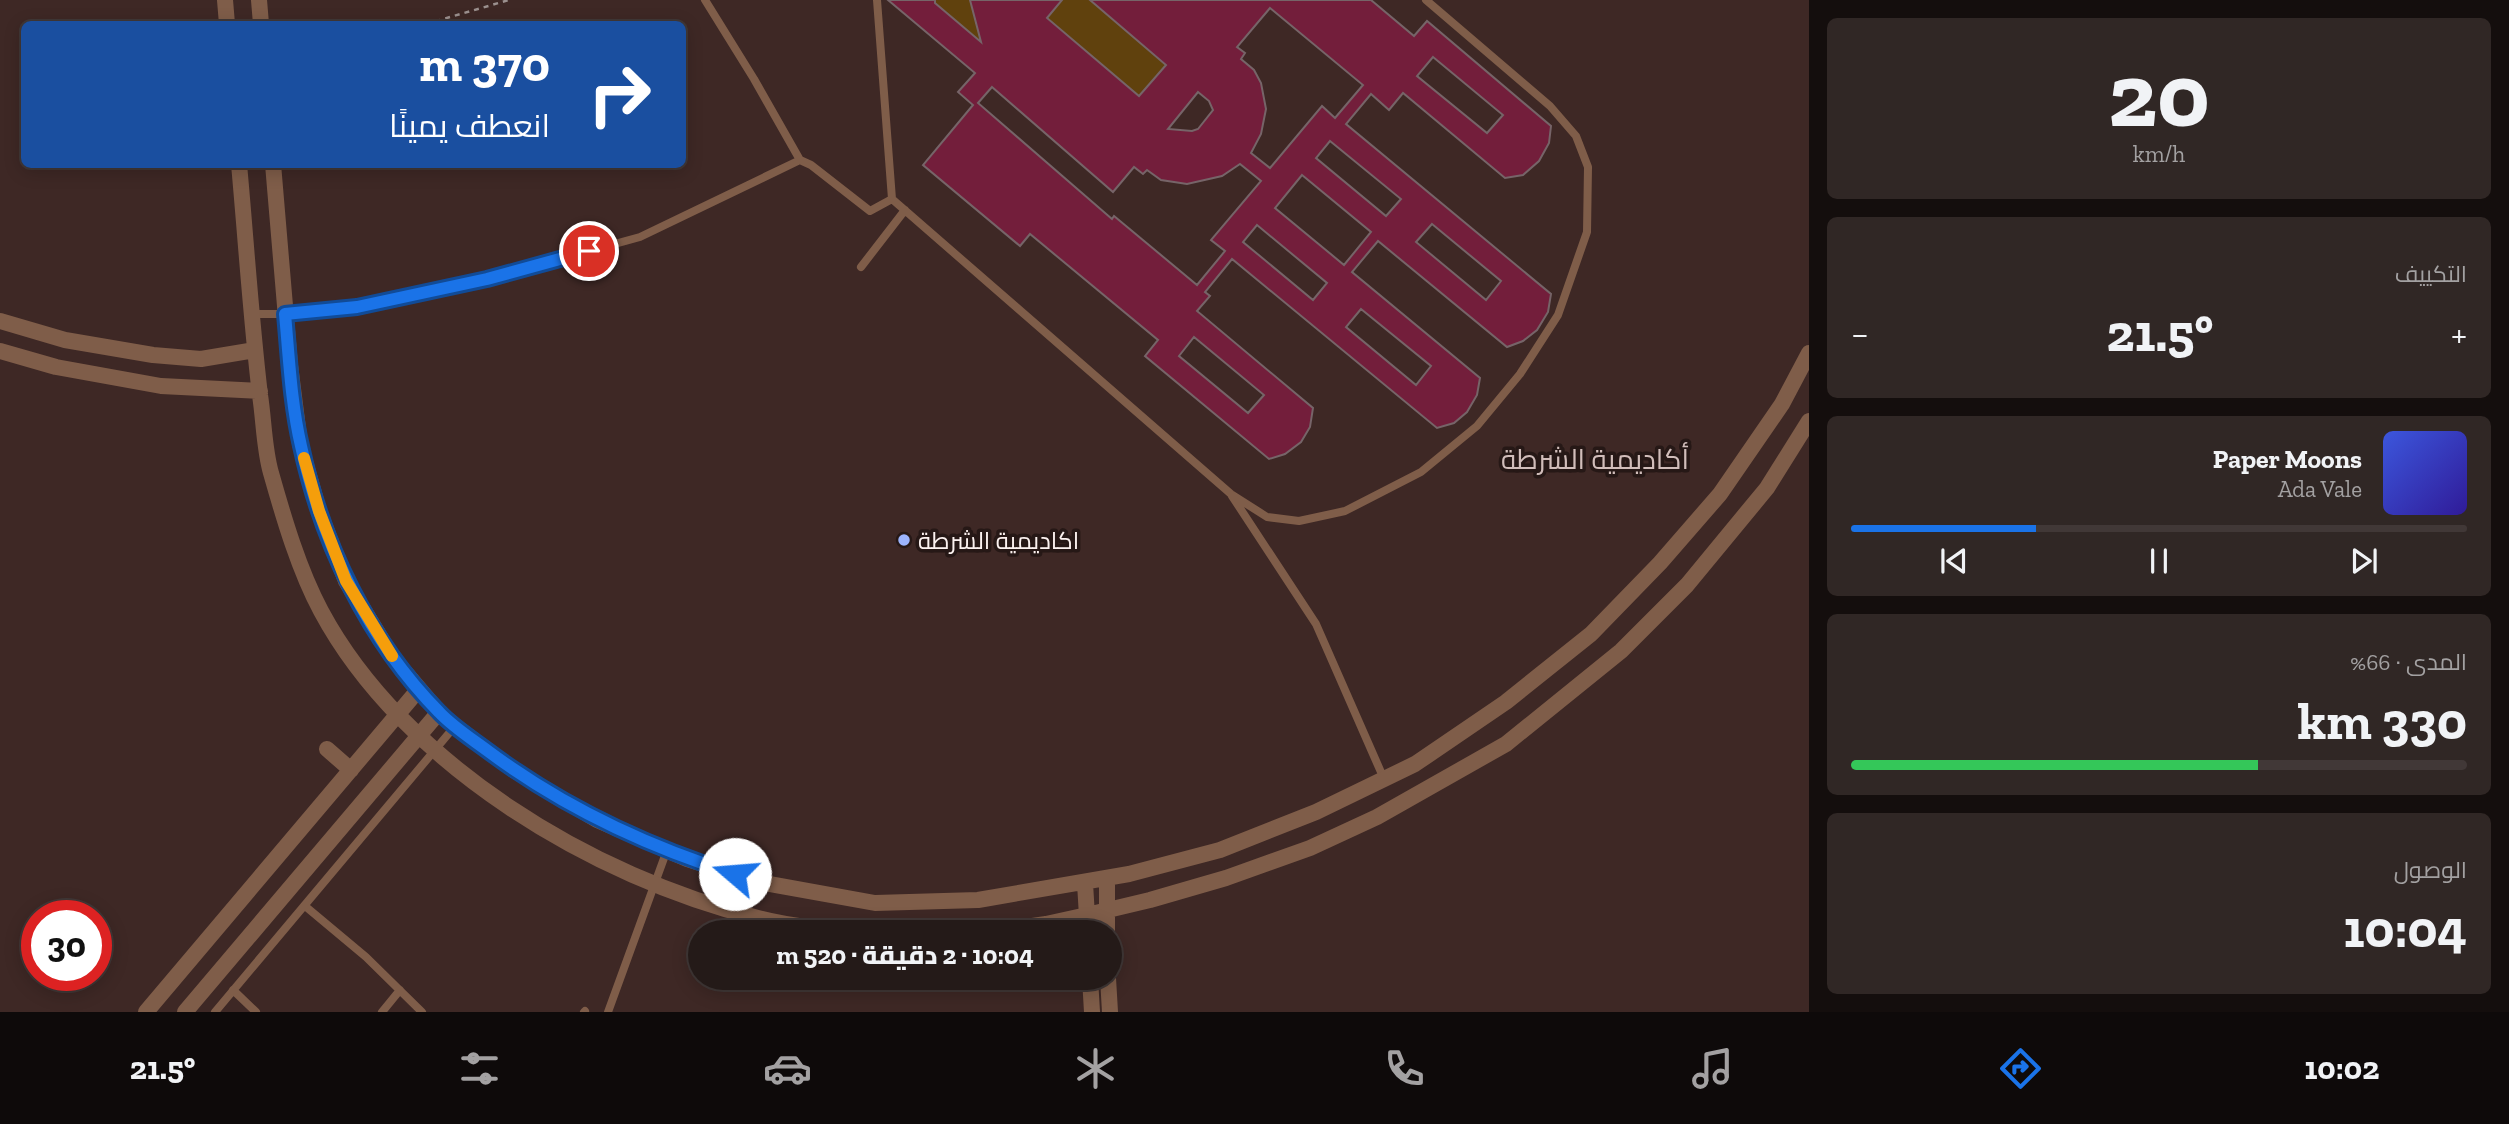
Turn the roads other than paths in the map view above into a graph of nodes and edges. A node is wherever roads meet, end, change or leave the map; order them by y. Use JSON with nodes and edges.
{"nodes":[{"id":1,"x":225,"y":0,"type":"edge"},
{"id":2,"x":259,"y":0,"type":"edge"},
{"id":3,"x":705,"y":0,"type":"edge"},
{"id":4,"x":877,"y":0,"type":"edge"},
{"id":5,"x":1426,"y":0,"type":"edge"},
{"id":6,"x":227,"y":21,"type":"edge"},
{"id":7,"x":261,"y":21,"type":"edge"},
{"id":8,"x":800,"y":160,"type":"junction"},
{"id":9,"x":239,"y":168,"type":"edge"},
{"id":10,"x":273,"y":168,"type":"edge"},
{"id":11,"x":892,"y":198,"type":"junction"},
{"id":12,"x":905,"y":210,"type":"junction"},
{"id":13,"x":861,"y":267,"type":"dead end"},
{"id":14,"x":252,"y":314,"type":"junction"},
{"id":15,"x":285,"y":314,"type":"junction"},
{"id":16,"x":0,"y":321,"type":"edge"},
{"id":17,"x":255,"y":350,"type":"junction"},
{"id":18,"x":0,"y":351,"type":"edge"},
{"id":19,"x":1809,"y":353,"type":"edge"},
{"id":20,"x":260,"y":391,"type":"junction"},
{"id":21,"x":1809,"y":421,"type":"edge"},
{"id":22,"x":1231,"y":494,"type":"junction"},
{"id":23,"x":419,"y":689,"type":"junction"},
{"id":24,"x":439,"y":712,"type":"junction"},
{"id":25,"x":398,"y":714,"type":"junction"},
{"id":26,"x":455,"y":726,"type":"junction"},
{"id":27,"x":419,"y":737,"type":"junction"},
{"id":28,"x":327,"y":749,"type":"dead end"},
{"id":29,"x":434,"y":750,"type":"junction"},
{"id":30,"x":351,"y":769,"type":"junction"},
{"id":31,"x":1384,"y":779,"type":"junction"},
{"id":32,"x":667,"y":850,"type":"junction"},
{"id":33,"x":1107,"y":878,"type":"junction"},
{"id":34,"x":655,"y":883,"type":"junction"},
{"id":35,"x":1085,"y":883,"type":"junction"},
{"id":36,"x":305,"y":906,"type":"junction"},
{"id":37,"x":1107,"y":910,"type":"junction"},
{"id":38,"x":1087,"y":915,"type":"junction"},
{"id":39,"x":767,"y":920,"type":"edge"},
{"id":40,"x":1064,"y":920,"type":"edge"},
{"id":41,"x":1087,"y":920,"type":"edge"},
{"id":42,"x":1107,"y":920,"type":"edge"},
{"id":43,"x":233,"y":990,"type":"junction"},
{"id":44,"x":400,"y":990,"type":"junction"},
{"id":45,"x":1091,"y":990,"type":"edge"},
{"id":46,"x":1109,"y":990,"type":"edge"},
{"id":47,"x":146,"y":1012,"type":"edge"},
{"id":48,"x":185,"y":1012,"type":"edge"},
{"id":49,"x":215,"y":1012,"type":"edge"},
{"id":50,"x":256,"y":1012,"type":"edge"},
{"id":51,"x":382,"y":1012,"type":"edge"},
{"id":52,"x":422,"y":1012,"type":"edge"},
{"id":53,"x":608,"y":1012,"type":"edge"},
{"id":54,"x":1092,"y":1012,"type":"edge"},
{"id":55,"x":1110,"y":1012,"type":"edge"}],
"edges":[{"from":1,"to":6,"type":"street"},
{"from":2,"to":7,"type":"street"},
{"from":3,"to":8,"type":"lane"},
{"from":4,"to":11,"type":"lane"},
{"from":5,"to":22,"type":"lane"},
{"from":8,"to":11,"type":"lane"},
{"from":8,"to":15,"type":"lane"},
{"from":9,"to":14,"type":"street"},
{"from":10,"to":15,"type":"street"},
{"from":11,"to":12,"type":"lane"},
{"from":12,"to":13,"type":"lane"},
{"from":12,"to":22,"type":"lane"},
{"from":14,"to":15,"type":"lane"},
{"from":14,"to":17,"type":"street"},
{"from":15,"to":23,"type":"street"},
{"from":16,"to":17,"type":"street"},
{"from":17,"to":20,"type":"street"},
{"from":18,"to":20,"type":"street"},
{"from":19,"to":31,"type":"street"},
{"from":20,"to":25,"type":"street"},
{"from":21,"to":37,"type":"street"},
{"from":22,"to":31,"type":"lane"},
{"from":23,"to":24,"type":"street"},
{"from":23,"to":25,"type":"street"},
{"from":24,"to":26,"type":"street"},
{"from":24,"to":27,"type":"street"},
{"from":25,"to":27,"type":"street"},
{"from":25,"to":30,"type":"street"},
{"from":26,"to":29,"type":"lane"},
{"from":26,"to":32,"type":"street"},
{"from":27,"to":29,"type":"street"},
{"from":27,"to":48,"type":"street"},
{"from":28,"to":30,"type":"street"},
{"from":29,"to":34,"type":"street"},
{"from":29,"to":36,"type":"lane"},
{"from":30,"to":47,"type":"street"},
{"from":31,"to":33,"type":"street"},
{"from":32,"to":34,"type":"lane"},
{"from":32,"to":35,"type":"street"},
{"from":33,"to":35,"type":"street"},
{"from":33,"to":37,"type":"street"},
{"from":34,"to":39,"type":"street"},
{"from":34,"to":53,"type":"lane"},
{"from":35,"to":38,"type":"street"},
{"from":36,"to":43,"type":"lane"},
{"from":36,"to":44,"type":"lane"},
{"from":37,"to":38,"type":"street"},
{"from":37,"to":42,"type":"street"},
{"from":38,"to":40,"type":"street"},
{"from":38,"to":41,"type":"street"},
{"from":43,"to":49,"type":"lane"},
{"from":43,"to":50,"type":"lane"},
{"from":44,"to":51,"type":"lane"},
{"from":44,"to":52,"type":"lane"},
{"from":45,"to":54,"type":"street"},
{"from":46,"to":55,"type":"street"}]}
